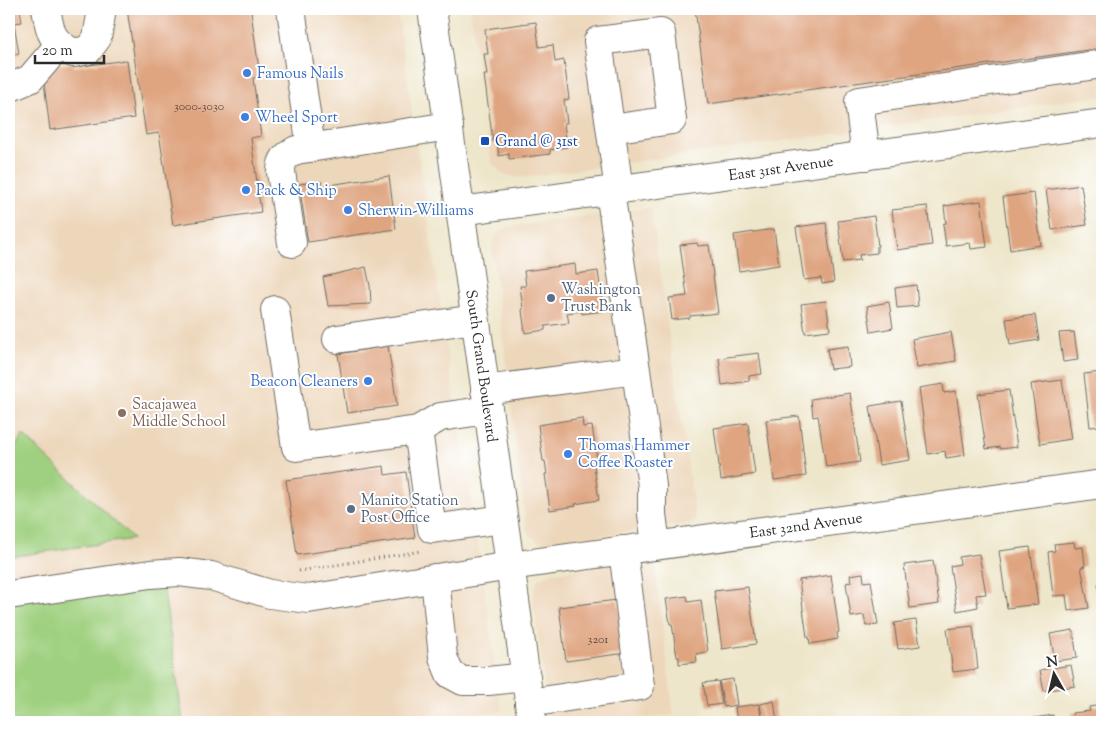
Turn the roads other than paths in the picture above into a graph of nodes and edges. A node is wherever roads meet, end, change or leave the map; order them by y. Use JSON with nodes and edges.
{"nodes":[{"id":1,"x":46,"y":9,"type":"edge"},
{"id":2,"x":101,"y":9,"type":"edge"},
{"id":3,"x":291,"y":9,"type":"edge"},
{"id":4,"x":432,"y":9,"type":"edge"},
{"id":5,"x":60,"y":44,"type":"junction"},
{"id":6,"x":1102,"y":64,"type":"edge"},
{"id":7,"x":9,"y":88,"type":"edge"},
{"id":8,"x":1102,"y":123,"type":"edge"},
{"id":9,"x":449,"y":126,"type":"junction"},
{"id":10,"x":611,"y":129,"type":"dead end"},
{"id":11,"x":311,"y":148,"type":"junction"},
{"id":12,"x":866,"y":156,"type":"junction"},
{"id":13,"x":614,"y":191,"type":"junction"},
{"id":14,"x":461,"y":211,"type":"junction"},
{"id":15,"x":292,"y":242,"type":"dead end"},
{"id":16,"x":275,"y":310,"type":"dead end"},
{"id":17,"x":476,"y":319,"type":"junction"},
{"id":18,"x":337,"y":340,"type":"dead end"},
{"id":19,"x":636,"y":370,"type":"junction"},
{"id":20,"x":487,"y":400,"type":"junction"},
{"id":21,"x":418,"y":430,"type":"junction"},
{"id":22,"x":1102,"y":484,"type":"edge"},
{"id":23,"x":503,"y":519,"type":"junction"},
{"id":24,"x":656,"y":546,"type":"junction"},
{"id":25,"x":623,"y":550,"type":"junction"},
{"id":26,"x":510,"y":566,"type":"junction"},
{"id":27,"x":435,"y":578,"type":"junction"},
{"id":28,"x":9,"y":595,"type":"edge"},
{"id":29,"x":529,"y":701,"type":"edge"}],
"edges":[{"from":1,"to":5,"type":"street"},
{"from":2,"to":5,"type":"street"},
{"from":3,"to":11,"type":"street"},
{"from":4,"to":9,"type":"street","name":"South Grand Boulevard"},
{"from":5,"to":7,"type":"street"},
{"from":6,"to":12,"type":"street"},
{"from":8,"to":12,"type":"street","name":"East 31st Avenue"},
{"from":9,"to":11,"type":"street"},
{"from":9,"to":14,"type":"street","name":"South Grand Boulevard"},
{"from":10,"to":13,"type":"street"},
{"from":11,"to":15,"type":"street"},
{"from":12,"to":13,"type":"street","name":"East 31st Avenue"},
{"from":13,"to":14,"type":"street","name":"East 31st Avenue"},
{"from":13,"to":19,"type":"street"},
{"from":14,"to":17,"type":"street","name":"South Grand Boulevard"},
{"from":16,"to":21,"type":"street"},
{"from":17,"to":18,"type":"street"},
{"from":17,"to":20,"type":"street","name":"South Grand Boulevard"},
{"from":19,"to":20,"type":"street"},
{"from":19,"to":24,"type":"street"},
{"from":20,"to":21,"type":"street"},
{"from":20,"to":23,"type":"street","name":"South Grand Boulevard"},
{"from":21,"to":23,"type":"street"},
{"from":22,"to":24,"type":"street","name":"East 32nd Avenue"},
{"from":23,"to":26,"type":"street","name":"South Grand Boulevard"},
{"from":24,"to":25,"type":"street","name":"East 32nd Avenue"},
{"from":25,"to":26,"type":"street","name":"East 32nd Avenue"},
{"from":25,"to":29,"type":"street"},
{"from":26,"to":27,"type":"street","name":"East 32nd Avenue"},
{"from":26,"to":29,"type":"street","name":"South Grand Boulevard"},
{"from":27,"to":28,"type":"street","name":"East 32nd Avenue"},
{"from":27,"to":29,"type":"street"}]}
